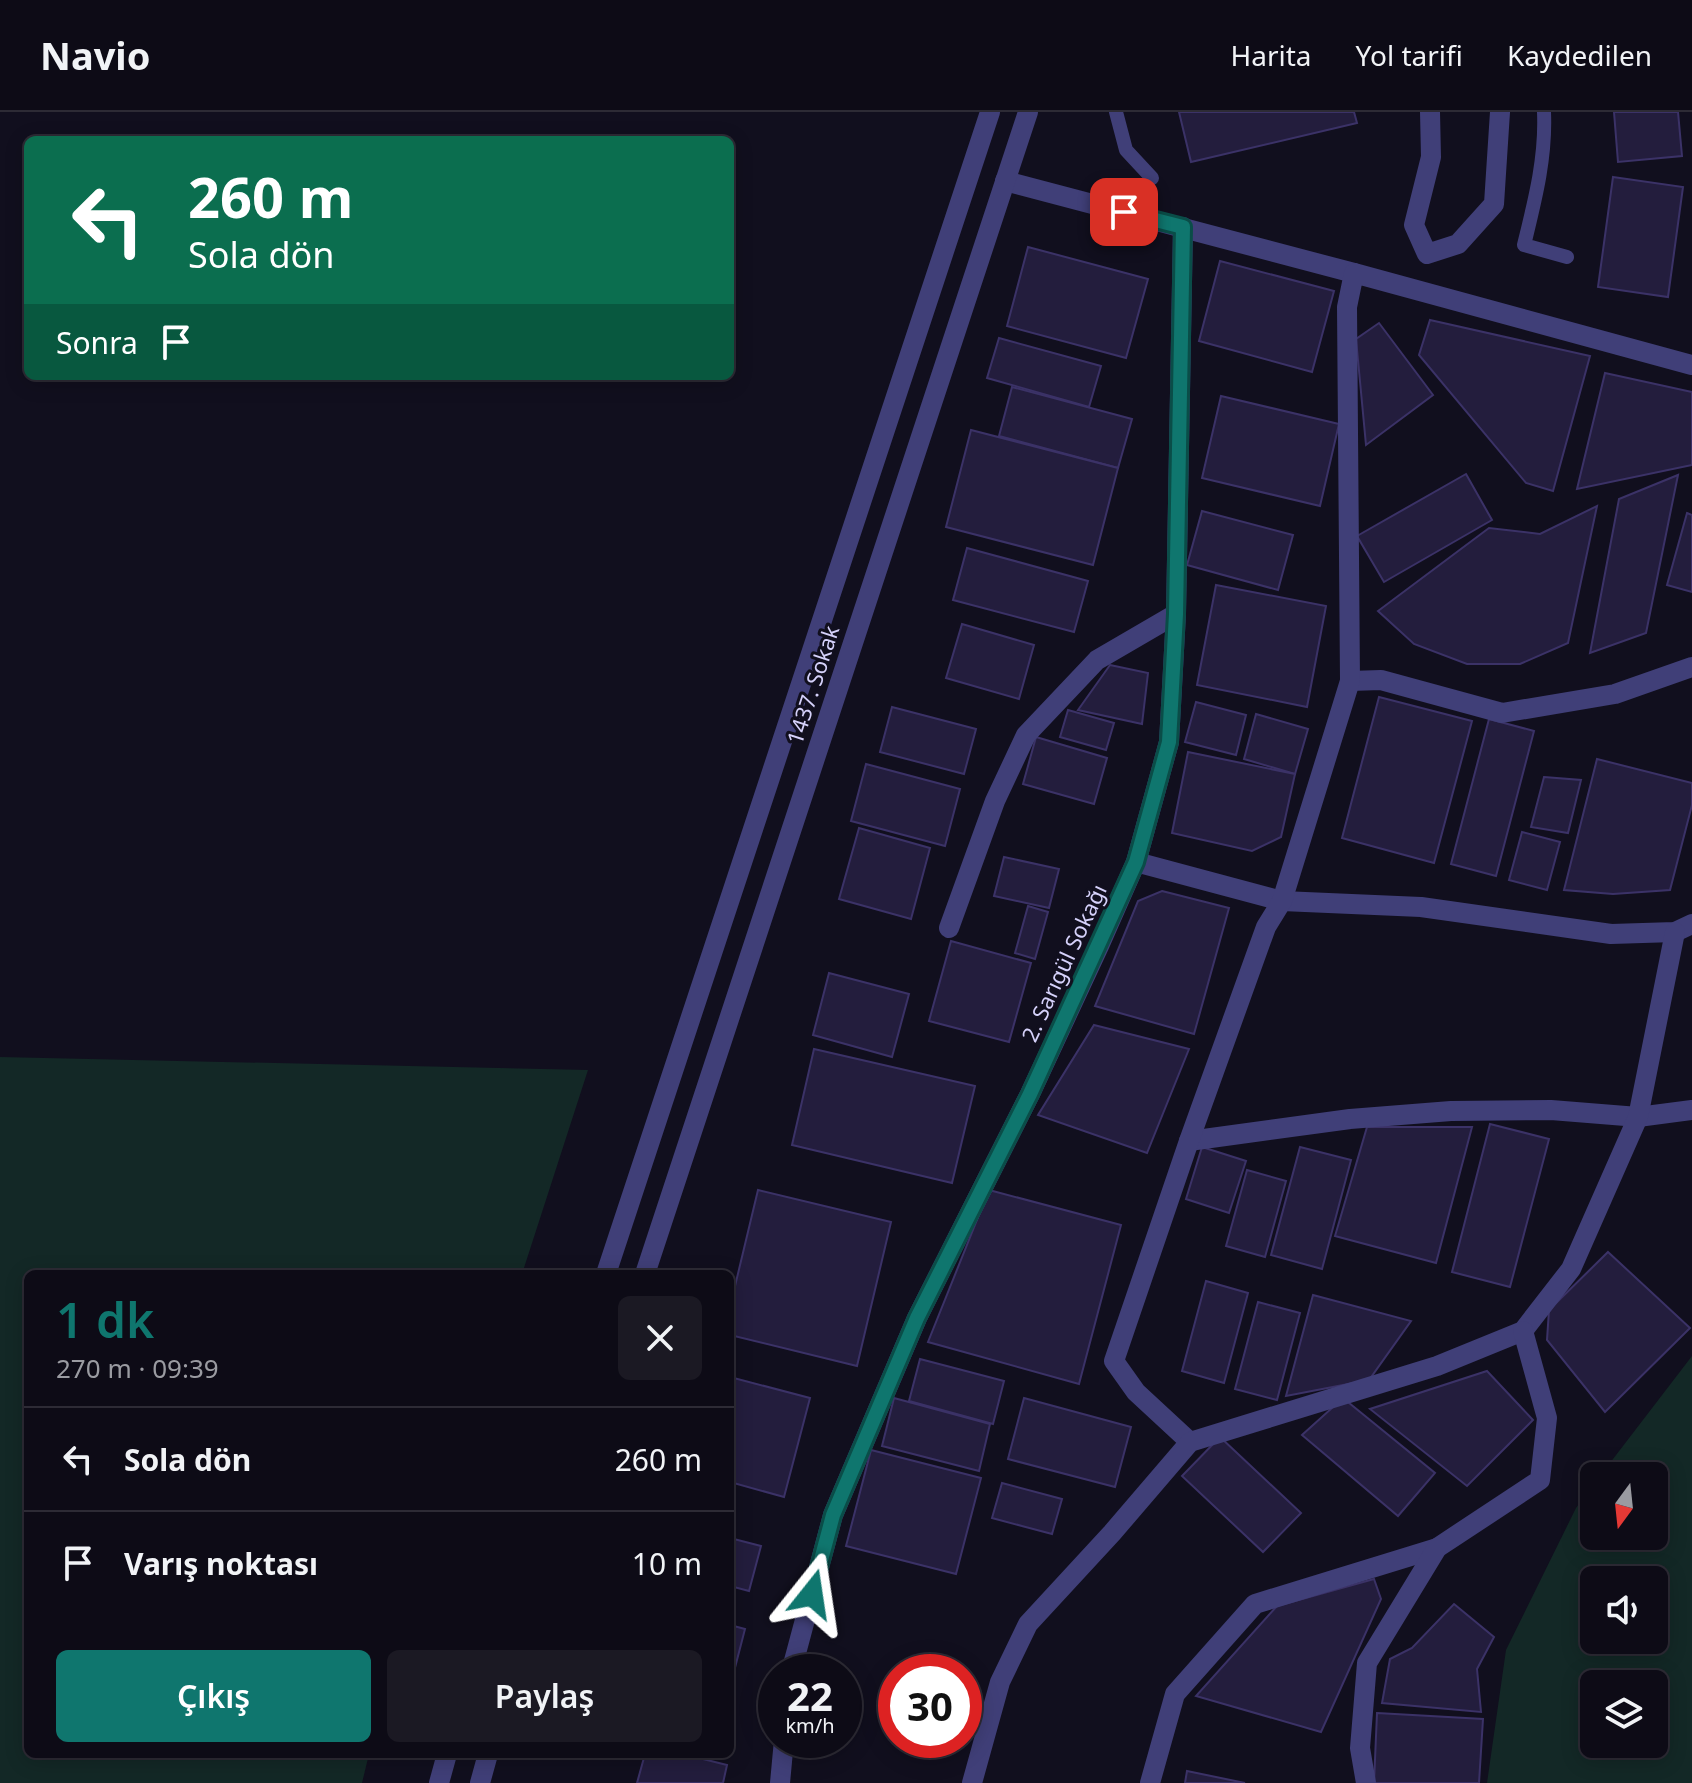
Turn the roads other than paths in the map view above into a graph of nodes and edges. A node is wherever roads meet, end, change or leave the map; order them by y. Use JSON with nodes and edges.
{"nodes":[{"id":1,"x":990,"y":112,"type":"edge"},
{"id":2,"x":1028,"y":112,"type":"edge"},
{"id":3,"x":1116,"y":112,"type":"edge"},
{"id":4,"x":1430,"y":112,"type":"edge"},
{"id":5,"x":1500,"y":112,"type":"edge"},
{"id":6,"x":1544,"y":112,"type":"edge"},
{"id":7,"x":1152,"y":178,"type":"dead end"},
{"id":8,"x":1005,"y":181,"type":"junction"},
{"id":9,"x":1183,"y":227,"type":"junction"},
{"id":10,"x":1567,"y":257,"type":"dead end"},
{"id":11,"x":1354,"y":273,"type":"junction"},
{"id":12,"x":1692,"y":365,"type":"edge"},
{"id":13,"x":1176,"y":614,"type":"junction"},
{"id":14,"x":1692,"y":667,"type":"edge"},
{"id":15,"x":1350,"y":681,"type":"junction"},
{"id":16,"x":1136,"y":862,"type":"junction"},
{"id":17,"x":1282,"y":901,"type":"junction"},
{"id":18,"x":949,"y":928,"type":"dead end"},
{"id":19,"x":1683,"y":928,"type":"edge"},
{"id":20,"x":1692,"y":1110,"type":"edge"},
{"id":21,"x":1638,"y":1117,"type":"junction"},
{"id":22,"x":1189,"y":1141,"type":"junction"},
{"id":23,"x":607,"y":1270,"type":"edge"},
{"id":24,"x":646,"y":1270,"type":"edge"},
{"id":25,"x":1523,"y":1331,"type":"junction"},
{"id":26,"x":1190,"y":1442,"type":"junction"},
{"id":27,"x":1437,"y":1548,"type":"junction"},
{"id":28,"x":796,"y":1654,"type":"edge"},
{"id":29,"x":446,"y":1758,"type":"edge"},
{"id":30,"x":487,"y":1758,"type":"edge"},
{"id":31,"x":782,"y":1758,"type":"edge"},
{"id":32,"x":439,"y":1783,"type":"edge"},
{"id":33,"x":480,"y":1783,"type":"edge"},
{"id":34,"x":780,"y":1783,"type":"edge"},
{"id":35,"x":972,"y":1783,"type":"edge"},
{"id":36,"x":1150,"y":1783,"type":"edge"},
{"id":37,"x":1366,"y":1783,"type":"edge"}],
"edges":[{"from":1,"to":23,"type":"street"},
{"from":2,"to":8,"type":"street","name":"1437. Sokak"},
{"from":3,"to":7,"type":"lane"},
{"from":4,"to":5,"type":"street"},
{"from":6,"to":10,"type":"lane"},
{"from":8,"to":9,"type":"street"},
{"from":8,"to":24,"type":"street","name":"1437. Sokak"},
{"from":9,"to":11,"type":"street"},
{"from":9,"to":13,"type":"street","name":"2. Sarıgül Sokağı"},
{"from":11,"to":12,"type":"street"},
{"from":11,"to":15,"type":"street"},
{"from":13,"to":16,"type":"street","name":"2. Sarıgül Sokağı"},
{"from":13,"to":18,"type":"street"},
{"from":14,"to":15,"type":"street"},
{"from":15,"to":17,"type":"street"},
{"from":16,"to":17,"type":"street"},
{"from":16,"to":28,"type":"street","name":"2. Sarıgül Sokağı"},
{"from":17,"to":19,"type":"street"},
{"from":17,"to":22,"type":"street"},
{"from":19,"to":21,"type":"street"},
{"from":20,"to":21,"type":"street"},
{"from":21,"to":22,"type":"street"},
{"from":21,"to":25,"type":"street"},
{"from":22,"to":26,"type":"street"},
{"from":25,"to":26,"type":"street"},
{"from":25,"to":27,"type":"street"},
{"from":26,"to":35,"type":"street"},
{"from":27,"to":36,"type":"street"},
{"from":27,"to":37,"type":"street"},
{"from":29,"to":32,"type":"street"},
{"from":30,"to":33,"type":"street"},
{"from":31,"to":34,"type":"street"}]}
